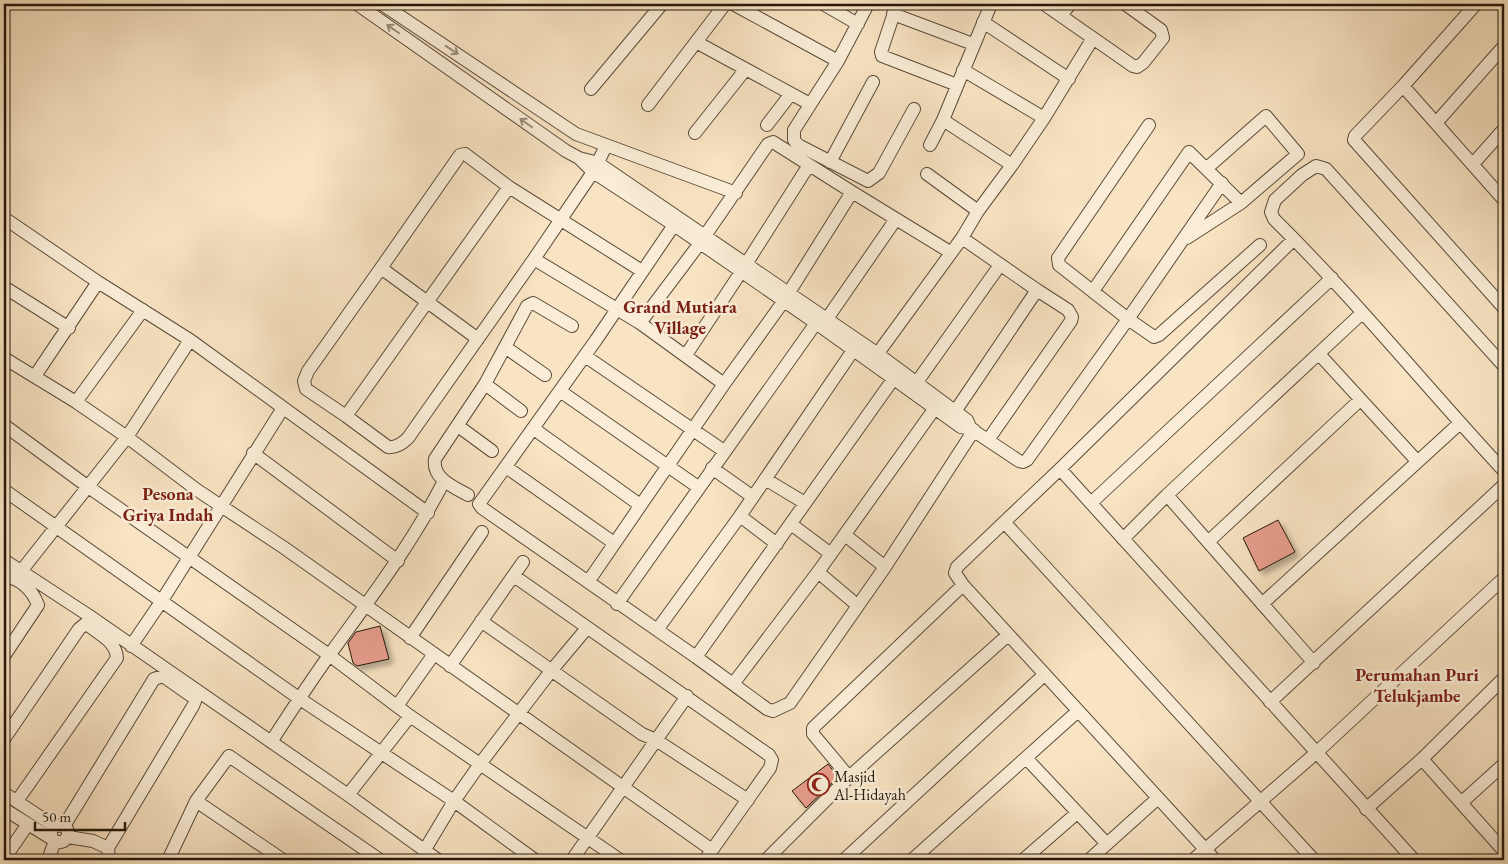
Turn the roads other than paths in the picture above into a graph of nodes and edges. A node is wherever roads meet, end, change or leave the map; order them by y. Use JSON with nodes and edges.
{"nodes":[{"id":1,"x":382,"y":4,"type":"edge"},
{"id":2,"x":662,"y":4,"type":"edge"},
{"id":3,"x":725,"y":4,"type":"edge"},
{"id":4,"x":733,"y":4,"type":"edge"},
{"id":5,"x":823,"y":4,"type":"edge"},
{"id":6,"x":868,"y":4,"type":"edge"},
{"id":7,"x":991,"y":4,"type":"edge"},
{"id":8,"x":1044,"y":4,"type":"edge"},
{"id":9,"x":1070,"y":4,"type":"edge"},
{"id":10,"x":1125,"y":4,"type":"edge"},
{"id":11,"x":1476,"y":4,"type":"edge"},
{"id":12,"x":361,"y":5,"type":"edge"},
{"id":13,"x":895,"y":9,"type":"edge"},
{"id":14,"x":1061,"y":16,"type":"junction"},
{"id":15,"x":983,"y":22,"type":"junction"},
{"id":16,"x":858,"y":24,"type":"junction"},
{"id":17,"x":1093,"y":38,"type":"junction"},
{"id":18,"x":696,"y":42,"type":"junction"},
{"id":19,"x":973,"y":44,"type":"junction"},
{"id":20,"x":1504,"y":46,"type":"edge"},
{"id":21,"x":838,"y":61,"type":"junction"},
{"id":22,"x":745,"y":70,"type":"junction"},
{"id":23,"x":963,"y":70,"type":"junction"},
{"id":24,"x":1069,"y":79,"type":"junction"},
{"id":25,"x":873,"y":82,"type":"dead end"},
{"id":26,"x":957,"y":85,"type":"junction"},
{"id":27,"x":1403,"y":86,"type":"junction"},
{"id":28,"x":591,"y":89,"type":"dead end"},
{"id":29,"x":790,"y":95,"type":"junction"},
{"id":30,"x":810,"y":104,"type":"junction"},
{"id":31,"x":648,"y":105,"type":"dead end"},
{"id":32,"x":914,"y":109,"type":"dead end"},
{"id":33,"x":1044,"y":118,"type":"junction"},
{"id":34,"x":942,"y":120,"type":"junction"},
{"id":35,"x":1436,"y":123,"type":"junction"},
{"id":36,"x":767,"y":125,"type":"dead end"},
{"id":37,"x":1149,"y":125,"type":"dead end"},
{"id":38,"x":1504,"y":129,"type":"edge"},
{"id":39,"x":696,"y":133,"type":"dead end"},
{"id":40,"x":576,"y":134,"type":"junction"},
{"id":41,"x":930,"y":145,"type":"dead end"},
{"id":42,"x":606,"y":146,"type":"junction"},
{"id":43,"x":566,"y":151,"type":"junction"},
{"id":44,"x":830,"y":162,"type":"junction"},
{"id":45,"x":1473,"y":164,"type":"junction"},
{"id":46,"x":809,"y":165,"type":"junction"},
{"id":47,"x":1012,"y":165,"type":"junction"},
{"id":48,"x":595,"y":168,"type":"junction"},
{"id":49,"x":1207,"y":168,"type":"junction"},
{"id":50,"x":927,"y":174,"type":"dead end"},
{"id":51,"x":1222,"y":183,"type":"junction"},
{"id":52,"x":509,"y":187,"type":"junction"},
{"id":53,"x":736,"y":192,"type":"junction"},
{"id":54,"x":852,"y":192,"type":"junction"},
{"id":55,"x":1504,"y":200,"type":"edge"},
{"id":56,"x":1241,"y":202,"type":"junction"},
{"id":57,"x":978,"y":211,"type":"junction"},
{"id":58,"x":4,"y":218,"type":"edge"},
{"id":59,"x":561,"y":220,"type":"junction"},
{"id":60,"x":896,"y":220,"type":"junction"},
{"id":61,"x":674,"y":225,"type":"junction"},
{"id":62,"x":962,"y":238,"type":"junction"},
{"id":63,"x":702,"y":239,"type":"junction"},
{"id":64,"x":1294,"y":239,"type":"junction"},
{"id":65,"x":1180,"y":242,"type":"junction"},
{"id":66,"x":1260,"y":245,"type":"dead end"},
{"id":67,"x":950,"y":252,"type":"junction"},
{"id":68,"x":534,"y":259,"type":"junction"},
{"id":69,"x":1000,"y":264,"type":"junction"},
{"id":70,"x":381,"y":268,"type":"junction"},
{"id":71,"x":744,"y":268,"type":"junction"},
{"id":72,"x":642,"y":271,"type":"junction"},
{"id":73,"x":1332,"y":278,"type":"junction"},
{"id":74,"x":98,"y":282,"type":"junction"},
{"id":75,"x":4,"y":287,"type":"edge"},
{"id":76,"x":1037,"y":290,"type":"junction"},
{"id":77,"x":1094,"y":291,"type":"junction"},
{"id":78,"x":786,"y":297,"type":"junction"},
{"id":79,"x":428,"y":304,"type":"junction"},
{"id":80,"x":1504,"y":308,"type":"edge"},
{"id":81,"x":143,"y":310,"type":"junction"},
{"id":82,"x":617,"y":310,"type":"junction"},
{"id":83,"x":1362,"y":313,"type":"junction"},
{"id":84,"x":1128,"y":319,"type":"junction"},
{"id":85,"x":640,"y":323,"type":"junction"},
{"id":86,"x":821,"y":323,"type":"junction"},
{"id":87,"x":572,"y":326,"type":"dead end"},
{"id":88,"x":68,"y":328,"type":"junction"},
{"id":89,"x":478,"y":339,"type":"junction"},
{"id":90,"x":190,"y":340,"type":"junction"},
{"id":91,"x":505,"y":346,"type":"junction"},
{"id":92,"x":854,"y":349,"type":"junction"},
{"id":93,"x":1319,"y":354,"type":"junction"},
{"id":94,"x":585,"y":356,"type":"junction"},
{"id":95,"x":686,"y":356,"type":"junction"},
{"id":96,"x":4,"y":358,"type":"edge"},
{"id":97,"x":875,"y":358,"type":"junction"},
{"id":98,"x":1504,"y":366,"type":"edge"},
{"id":99,"x":545,"y":375,"type":"dead end"},
{"id":100,"x":35,"y":376,"type":"junction"},
{"id":101,"x":894,"y":378,"type":"junction"},
{"id":102,"x":484,"y":384,"type":"junction"},
{"id":103,"x":724,"y":384,"type":"junction"},
{"id":104,"x":914,"y":386,"type":"junction"},
{"id":105,"x":560,"y":391,"type":"junction"},
{"id":106,"x":1360,"y":400,"type":"junction"},
{"id":107,"x":76,"y":402,"type":"junction"},
{"id":108,"x":283,"y":408,"type":"junction"},
{"id":109,"x":935,"y":408,"type":"junction"},
{"id":110,"x":521,"y":411,"type":"dead end"},
{"id":111,"x":952,"y":415,"type":"junction"},
{"id":112,"x":346,"y":416,"type":"junction"},
{"id":113,"x":1460,"y":423,"type":"junction"},
{"id":114,"x":4,"y":425,"type":"edge"},
{"id":115,"x":458,"y":426,"type":"junction"},
{"id":116,"x":694,"y":428,"type":"junction"},
{"id":117,"x":534,"y":429,"type":"junction"},
{"id":118,"x":972,"y":430,"type":"junction"},
{"id":119,"x":127,"y":437,"type":"junction"},
{"id":120,"x":988,"y":440,"type":"junction"},
{"id":121,"x":492,"y":451,"type":"dead end"},
{"id":122,"x":724,"y":451,"type":"junction"},
{"id":123,"x":254,"y":453,"type":"junction"},
{"id":124,"x":1417,"y":462,"type":"junction"},
{"id":125,"x":668,"y":466,"type":"junction"},
{"id":126,"x":506,"y":467,"type":"junction"},
{"id":127,"x":712,"y":468,"type":"junction"},
{"id":128,"x":1060,"y":470,"type":"junction"},
{"id":129,"x":1504,"y":471,"type":"edge"},
{"id":130,"x":765,"y":479,"type":"junction"},
{"id":131,"x":444,"y":481,"type":"junction"},
{"id":132,"x":1504,"y":485,"type":"edge"},
{"id":133,"x":87,"y":486,"type":"junction"},
{"id":134,"x":698,"y":487,"type":"junction"},
{"id":135,"x":4,"y":490,"type":"edge"},
{"id":136,"x":468,"y":496,"type":"dead end"},
{"id":137,"x":1167,"y":496,"type":"junction"},
{"id":138,"x":753,"y":497,"type":"junction"},
{"id":139,"x":805,"y":503,"type":"junction"},
{"id":140,"x":1091,"y":503,"type":"junction"},
{"id":141,"x":640,"y":505,"type":"junction"},
{"id":142,"x":222,"y":506,"type":"junction"},
{"id":143,"x":428,"y":513,"type":"junction"},
{"id":144,"x":740,"y":516,"type":"junction"},
{"id":145,"x":1005,"y":522,"type":"junction"},
{"id":146,"x":791,"y":524,"type":"junction"},
{"id":147,"x":54,"y":527,"type":"junction"},
{"id":148,"x":482,"y":532,"type":"dead end"},
{"id":149,"x":845,"y":535,"type":"junction"},
{"id":150,"x":1123,"y":539,"type":"junction"},
{"id":151,"x":1208,"y":542,"type":"junction"},
{"id":152,"x":614,"y":543,"type":"junction"},
{"id":153,"x":777,"y":544,"type":"junction"},
{"id":154,"x":831,"y":554,"type":"junction"},
{"id":155,"x":189,"y":558,"type":"junction"},
{"id":156,"x":4,"y":560,"type":"edge"},
{"id":157,"x":398,"y":561,"type":"junction"},
{"id":158,"x":523,"y":562,"type":"dead end"},
{"id":159,"x":884,"y":567,"type":"junction"},
{"id":160,"x":22,"y":570,"type":"junction"},
{"id":161,"x":818,"y":572,"type":"junction"},
{"id":162,"x":514,"y":576,"type":"junction"},
{"id":163,"x":4,"y":577,"type":"edge"},
{"id":164,"x":1504,"y":578,"type":"edge"},
{"id":165,"x":588,"y":582,"type":"junction"},
{"id":166,"x":963,"y":585,"type":"junction"},
{"id":167,"x":161,"y":602,"type":"junction"},
{"id":168,"x":618,"y":604,"type":"junction"},
{"id":169,"x":1262,"y":604,"type":"junction"},
{"id":170,"x":857,"y":605,"type":"junction"},
{"id":171,"x":365,"y":606,"type":"junction"},
{"id":172,"x":481,"y":622,"type":"junction"},
{"id":173,"x":588,"y":628,"type":"junction"},
{"id":174,"x":657,"y":630,"type":"junction"},
{"id":175,"x":1008,"y":635,"type":"junction"},
{"id":176,"x":410,"y":638,"type":"junction"},
{"id":177,"x":131,"y":646,"type":"junction"},
{"id":178,"x":434,"y":654,"type":"junction"},
{"id":179,"x":329,"y":655,"type":"junction"},
{"id":180,"x":4,"y":656,"type":"edge"},
{"id":181,"x":696,"y":657,"type":"junction"},
{"id":182,"x":1314,"y":662,"type":"junction"},
{"id":183,"x":450,"y":666,"type":"junction"},
{"id":184,"x":551,"y":671,"type":"junction"},
{"id":185,"x":1044,"y":675,"type":"junction"},
{"id":186,"x":1504,"y":678,"type":"edge"},
{"id":187,"x":734,"y":684,"type":"junction"},
{"id":188,"x":687,"y":696,"type":"junction"},
{"id":189,"x":300,"y":699,"type":"junction"},
{"id":190,"x":1270,"y":702,"type":"junction"},
{"id":191,"x":397,"y":706,"type":"junction"},
{"id":192,"x":1078,"y":711,"type":"junction"},
{"id":193,"x":519,"y":714,"type":"junction"},
{"id":194,"x":410,"y":716,"type":"junction"},
{"id":195,"x":4,"y":739,"type":"edge"},
{"id":196,"x":656,"y":740,"type":"junction"},
{"id":197,"x":271,"y":742,"type":"junction"},
{"id":198,"x":1316,"y":752,"type":"junction"},
{"id":199,"x":381,"y":753,"type":"junction"},
{"id":200,"x":1026,"y":758,"type":"junction"},
{"id":201,"x":1422,"y":759,"type":"junction"},
{"id":202,"x":480,"y":764,"type":"junction"},
{"id":203,"x":1504,"y":764,"type":"edge"},
{"id":204,"x":849,"y":777,"type":"junction"},
{"id":205,"x":622,"y":787,"type":"junction"},
{"id":206,"x":4,"y":793,"type":"edge"},
{"id":207,"x":348,"y":795,"type":"junction"},
{"id":208,"x":1158,"y":798,"type":"junction"},
{"id":209,"x":748,"y":800,"type":"junction"},
{"id":210,"x":17,"y":801,"type":"junction"},
{"id":211,"x":196,"y":801,"type":"junction"},
{"id":212,"x":454,"y":802,"type":"junction"},
{"id":213,"x":1260,"y":802,"type":"junction"},
{"id":214,"x":1461,"y":803,"type":"junction"},
{"id":215,"x":4,"y":808,"type":"edge"},
{"id":216,"x":1366,"y":809,"type":"junction"},
{"id":217,"x":1077,"y":813,"type":"junction"},
{"id":218,"x":28,"y":824,"type":"junction"},
{"id":219,"x":58,"y":834,"type":"junction"},
{"id":220,"x":589,"y":838,"type":"junction"},
{"id":221,"x":1107,"y":844,"type":"junction"},
{"id":222,"x":1205,"y":850,"type":"junction"},
{"id":223,"x":424,"y":851,"type":"junction"},
{"id":224,"x":1504,"y":851,"type":"edge"},
{"id":225,"x":108,"y":854,"type":"edge"},
{"id":226,"x":708,"y":855,"type":"edge"},
{"id":227,"x":4,"y":859,"type":"edge"},
{"id":228,"x":172,"y":859,"type":"edge"},
{"id":229,"x":48,"y":860,"type":"edge"},
{"id":230,"x":283,"y":860,"type":"edge"},
{"id":231,"x":380,"y":860,"type":"edge"},
{"id":232,"x":438,"y":860,"type":"edge"},
{"id":233,"x":536,"y":860,"type":"edge"},
{"id":234,"x":572,"y":860,"type":"edge"},
{"id":235,"x":620,"y":860,"type":"edge"},
{"id":236,"x":766,"y":860,"type":"edge"},
{"id":237,"x":844,"y":860,"type":"edge"},
{"id":238,"x":912,"y":860,"type":"edge"},
{"id":239,"x":1023,"y":860,"type":"edge"},
{"id":240,"x":1089,"y":860,"type":"edge"},
{"id":241,"x":1193,"y":860,"type":"edge"},
{"id":242,"x":1215,"y":860,"type":"edge"},
{"id":243,"x":1314,"y":860,"type":"edge"},
{"id":244,"x":1414,"y":860,"type":"edge"}],
"edges":[{"from":1,"to":40,"type":"street","one_way":true},
{"from":2,"to":28,"type":"street"},
{"from":3,"to":18,"type":"street"},
{"from":4,"to":21,"type":"street"},
{"from":5,"to":16,"type":"street"},
{"from":6,"to":16,"type":"street"},
{"from":7,"to":15,"type":"street"},
{"from":8,"to":14,"type":"street"},
{"from":9,"to":14,"type":"street"},
{"from":10,"to":17,"type":"street"},
{"from":11,"to":27,"type":"street"},
{"from":43,"to":12,"type":"street","one_way":true},
{"from":13,"to":19,"type":"street"},
{"from":13,"to":26,"type":"street"},
{"from":14,"to":17,"type":"street"},
{"from":15,"to":19,"type":"street"},
{"from":15,"to":24,"type":"street"},
{"from":16,"to":21,"type":"street"},
{"from":17,"to":24,"type":"street"},
{"from":18,"to":22,"type":"street"},
{"from":18,"to":31,"type":"street"},
{"from":19,"to":23,"type":"street"},
{"from":20,"to":35,"type":"street"},
{"from":21,"to":30,"type":"street"},
{"from":22,"to":29,"type":"street"},
{"from":22,"to":39,"type":"street"},
{"from":23,"to":26,"type":"street"},
{"from":23,"to":33,"type":"street"},
{"from":24,"to":33,"type":"street"},
{"from":25,"to":44,"type":"street"},
{"from":26,"to":34,"type":"street"},
{"from":27,"to":35,"type":"street"},
{"from":27,"to":80,"type":"street"},
{"from":29,"to":30,"type":"street"},
{"from":29,"to":36,"type":"street"},
{"from":30,"to":44,"type":"street"},
{"from":32,"to":44,"type":"street"},
{"from":33,"to":47,"type":"street"},
{"from":34,"to":41,"type":"street"},
{"from":34,"to":47,"type":"street"},
{"from":35,"to":45,"type":"street"},
{"from":37,"to":77,"type":"street"},
{"from":38,"to":45,"type":"street"},
{"from":40,"to":42,"type":"street"},
{"from":40,"to":43,"type":"street"},
{"from":42,"to":48,"type":"street"},
{"from":42,"to":53,"type":"street"},
{"from":43,"to":48,"type":"street"},
{"from":45,"to":55,"type":"street"},
{"from":46,"to":53,"type":"street"},
{"from":46,"to":54,"type":"street"},
{"from":46,"to":71,"type":"street"},
{"from":47,"to":57,"type":"street"},
{"from":48,"to":59,"type":"street"},
{"from":48,"to":61,"type":"street"},
{"from":48,"to":63,"type":"street"},
{"from":49,"to":51,"type":"street"},
{"from":49,"to":56,"type":"street"},
{"from":49,"to":77,"type":"street"},
{"from":50,"to":57,"type":"street"},
{"from":51,"to":56,"type":"street"},
{"from":51,"to":65,"type":"street"},
{"from":52,"to":59,"type":"street"},
{"from":52,"to":70,"type":"street"},
{"from":52,"to":79,"type":"street"},
{"from":53,"to":63,"type":"street"},
{"from":54,"to":60,"type":"street"},
{"from":54,"to":78,"type":"street"},
{"from":56,"to":65,"type":"street"},
{"from":57,"to":62,"type":"street"},
{"from":58,"to":74,"type":"street"},
{"from":59,"to":68,"type":"street"},
{"from":59,"to":72,"type":"street"},
{"from":60,"to":67,"type":"street"},
{"from":60,"to":86,"type":"street"},
{"from":61,"to":63,"type":"street"},
{"from":61,"to":72,"type":"street"},
{"from":62,"to":67,"type":"street"},
{"from":62,"to":69,"type":"street"},
{"from":63,"to":71,"type":"street"},
{"from":63,"to":85,"type":"street"},
{"from":64,"to":73,"type":"street"},
{"from":64,"to":98,"type":"street"},
{"from":64,"to":128,"type":"street"},
{"from":65,"to":84,"type":"street"},
{"from":66,"to":84,"type":"street"},
{"from":67,"to":97,"type":"street"},
{"from":68,"to":82,"type":"street"},
{"from":68,"to":89,"type":"street"},
{"from":69,"to":76,"type":"street"},
{"from":69,"to":104,"type":"street"},
{"from":70,"to":79,"type":"street"},
{"from":70,"to":112,"type":"street"},
{"from":71,"to":78,"type":"street"},
{"from":71,"to":95,"type":"street"},
{"from":72,"to":82,"type":"street"},
{"from":73,"to":83,"type":"street"},
{"from":73,"to":140,"type":"street"},
{"from":74,"to":81,"type":"street"},
{"from":74,"to":88,"type":"street"},
{"from":75,"to":88,"type":"street"},
{"from":76,"to":111,"type":"street"},
{"from":76,"to":120,"type":"street"},
{"from":77,"to":84,"type":"street"},
{"from":78,"to":86,"type":"street"},
{"from":78,"to":103,"type":"street"},
{"from":79,"to":89,"type":"street"},
{"from":79,"to":112,"type":"street"},
{"from":81,"to":90,"type":"street"},
{"from":81,"to":107,"type":"street"},
{"from":82,"to":85,"type":"street"},
{"from":82,"to":94,"type":"street"},
{"from":83,"to":93,"type":"street"},
{"from":83,"to":113,"type":"street"},
{"from":84,"to":120,"type":"street"},
{"from":85,"to":95,"type":"street"},
{"from":86,"to":92,"type":"street"},
{"from":86,"to":97,"type":"street"},
{"from":86,"to":122,"type":"street"},
{"from":87,"to":91,"type":"street"},
{"from":88,"to":100,"type":"street"},
{"from":89,"to":112,"type":"street"},
{"from":90,"to":108,"type":"street"},
{"from":90,"to":119,"type":"street"},
{"from":91,"to":99,"type":"street"},
{"from":91,"to":102,"type":"street"},
{"from":92,"to":97,"type":"street"},
{"from":92,"to":130,"type":"street"},
{"from":93,"to":106,"type":"street"},
{"from":93,"to":137,"type":"street"},
{"from":94,"to":105,"type":"street"},
{"from":94,"to":116,"type":"street"},
{"from":95,"to":103,"type":"street"},
{"from":96,"to":100,"type":"street"},
{"from":97,"to":101,"type":"street"},
{"from":97,"to":104,"type":"street"},
{"from":100,"to":107,"type":"street"},
{"from":101,"to":104,"type":"street"},
{"from":101,"to":139,"type":"street"},
{"from":102,"to":110,"type":"street"},
{"from":102,"to":115,"type":"street"},
{"from":103,"to":116,"type":"street"},
{"from":104,"to":109,"type":"street"},
{"from":104,"to":111,"type":"street"},
{"from":105,"to":117,"type":"street"},
{"from":105,"to":125,"type":"street"},
{"from":106,"to":124,"type":"street"},
{"from":106,"to":151,"type":"street"},
{"from":107,"to":119,"type":"street"},
{"from":108,"to":123,"type":"street"},
{"from":108,"to":143,"type":"street"},
{"from":109,"to":111,"type":"street"},
{"from":109,"to":149,"type":"street"},
{"from":111,"to":118,"type":"street"},
{"from":113,"to":124,"type":"street"},
{"from":113,"to":129,"type":"street"},
{"from":114,"to":133,"type":"street"},
{"from":115,"to":121,"type":"street"},
{"from":115,"to":131,"type":"street"},
{"from":116,"to":122,"type":"street"},
{"from":116,"to":125,"type":"street"},
{"from":117,"to":126,"type":"street"},
{"from":117,"to":141,"type":"street"},
{"from":118,"to":120,"type":"street"},
{"from":118,"to":159,"type":"street"},
{"from":119,"to":133,"type":"street"},
{"from":119,"to":142,"type":"street"},
{"from":122,"to":127,"type":"street"},
{"from":123,"to":142,"type":"street"},
{"from":123,"to":157,"type":"street"},
{"from":124,"to":169,"type":"street"},
{"from":125,"to":134,"type":"street"},
{"from":125,"to":141,"type":"street"},
{"from":126,"to":152,"type":"street"},
{"from":126,"to":165,"type":"street"},
{"from":127,"to":134,"type":"street"},
{"from":127,"to":138,"type":"street"},
{"from":128,"to":140,"type":"street"},
{"from":128,"to":145,"type":"street"},
{"from":130,"to":138,"type":"street"},
{"from":130,"to":139,"type":"street"},
{"from":131,"to":136,"type":"street"},
{"from":131,"to":143,"type":"street"},
{"from":132,"to":182,"type":"street"},
{"from":133,"to":147,"type":"street"},
{"from":133,"to":155,"type":"street"},
{"from":134,"to":168,"type":"street"},
{"from":135,"to":147,"type":"street"},
{"from":137,"to":150,"type":"street"},
{"from":137,"to":151,"type":"street"},
{"from":138,"to":144,"type":"street"},
{"from":139,"to":146,"type":"street"},
{"from":140,"to":150,"type":"street"},
{"from":141,"to":152,"type":"street"},
{"from":142,"to":155,"type":"street"},
{"from":142,"to":171,"type":"street"},
{"from":143,"to":157,"type":"street"},
{"from":144,"to":153,"type":"street"},
{"from":144,"to":174,"type":"street"},
{"from":145,"to":166,"type":"street"},
{"from":145,"to":213,"type":"street"},
{"from":146,"to":153,"type":"street"},
{"from":146,"to":154,"type":"street"},
{"from":147,"to":160,"type":"street"},
{"from":147,"to":167,"type":"street"},
{"from":148,"to":176,"type":"street"},
{"from":149,"to":154,"type":"street"},
{"from":149,"to":159,"type":"street"},
{"from":150,"to":190,"type":"street"},
{"from":151,"to":169,"type":"street"},
{"from":152,"to":165,"type":"street"},
{"from":153,"to":181,"type":"street"},
{"from":154,"to":161,"type":"street"},
{"from":155,"to":167,"type":"street"},
{"from":155,"to":179,"type":"street"},
{"from":156,"to":160,"type":"street"},
{"from":157,"to":171,"type":"street"},
{"from":158,"to":162,"type":"street"},
{"from":159,"to":170,"type":"street"},
{"from":160,"to":177,"type":"street"},
{"from":161,"to":170,"type":"street"},
{"from":161,"to":187,"type":"street"},
{"from":162,"to":172,"type":"street"},
{"from":162,"to":173,"type":"street"},
{"from":163,"to":180,"type":"street"},
{"from":164,"to":198,"type":"street"},
{"from":165,"to":168,"type":"street"},
{"from":166,"to":175,"type":"street"},
{"from":166,"to":204,"type":"street"},
{"from":167,"to":177,"type":"street"},
{"from":167,"to":189,"type":"street"},
{"from":168,"to":174,"type":"street"},
{"from":169,"to":182,"type":"street"},
{"from":170,"to":187,"type":"street"},
{"from":171,"to":176,"type":"street"},
{"from":171,"to":179,"type":"street"},
{"from":172,"to":183,"type":"street"},
{"from":172,"to":184,"type":"street"},
{"from":173,"to":184,"type":"street"},
{"from":173,"to":188,"type":"street"},
{"from":174,"to":181,"type":"street"},
{"from":175,"to":185,"type":"street"},
{"from":175,"to":204,"type":"street"},
{"from":176,"to":178,"type":"street"},
{"from":177,"to":197,"type":"street"},
{"from":178,"to":183,"type":"street"},
{"from":178,"to":191,"type":"street"},
{"from":179,"to":189,"type":"street"},
{"from":179,"to":191,"type":"street"},
{"from":181,"to":187,"type":"street"},
{"from":182,"to":190,"type":"street"},
{"from":183,"to":193,"type":"street"},
{"from":184,"to":193,"type":"street"},
{"from":184,"to":196,"type":"street"},
{"from":185,"to":192,"type":"street"},
{"from":185,"to":237,"type":"street"},
{"from":186,"to":201,"type":"street"},
{"from":188,"to":196,"type":"street"},
{"from":188,"to":209,"type":"street"},
{"from":189,"to":197,"type":"street"},
{"from":189,"to":199,"type":"street"},
{"from":190,"to":198,"type":"street"},
{"from":191,"to":194,"type":"street"},
{"from":192,"to":200,"type":"street"},
{"from":192,"to":208,"type":"street"},
{"from":193,"to":202,"type":"street"},
{"from":193,"to":205,"type":"street"},
{"from":194,"to":199,"type":"street"},
{"from":194,"to":202,"type":"street"},
{"from":195,"to":210,"type":"street"},
{"from":196,"to":205,"type":"street"},
{"from":196,"to":209,"type":"street"},
{"from":197,"to":207,"type":"street"},
{"from":198,"to":213,"type":"street"},
{"from":198,"to":216,"type":"street"},
{"from":199,"to":207,"type":"street"},
{"from":199,"to":212,"type":"street"},
{"from":200,"to":217,"type":"street"},
{"from":200,"to":238,"type":"street"},
{"from":201,"to":214,"type":"street"},
{"from":201,"to":216,"type":"street"},
{"from":202,"to":212,"type":"street"},
{"from":202,"to":220,"type":"street"},
{"from":203,"to":214,"type":"street"},
{"from":204,"to":236,"type":"street"},
{"from":205,"to":220,"type":"street"},
{"from":205,"to":226,"type":"street"},
{"from":206,"to":210,"type":"street"},
{"from":207,"to":223,"type":"street"},
{"from":208,"to":221,"type":"street"},
{"from":208,"to":222,"type":"street"},
{"from":209,"to":226,"type":"street"},
{"from":210,"to":219,"type":"street"},
{"from":211,"to":228,"type":"street"},
{"from":211,"to":230,"type":"street"},
{"from":211,"to":231,"type":"street"},
{"from":212,"to":223,"type":"street"},
{"from":212,"to":233,"type":"street"},
{"from":213,"to":222,"type":"street"},
{"from":213,"to":243,"type":"street"},
{"from":214,"to":224,"type":"street"},
{"from":215,"to":218,"type":"street"},
{"from":216,"to":244,"type":"street"},
{"from":217,"to":221,"type":"street"},
{"from":217,"to":239,"type":"street"},
{"from":218,"to":219,"type":"street"},
{"from":218,"to":227,"type":"street"},
{"from":219,"to":225,"type":"street"},
{"from":219,"to":225,"type":"street"},
{"from":219,"to":229,"type":"street"},
{"from":220,"to":234,"type":"street"},
{"from":220,"to":235,"type":"street"},
{"from":221,"to":240,"type":"street"},
{"from":222,"to":241,"type":"street"},
{"from":222,"to":242,"type":"street"},
{"from":223,"to":232,"type":"street"}]}
